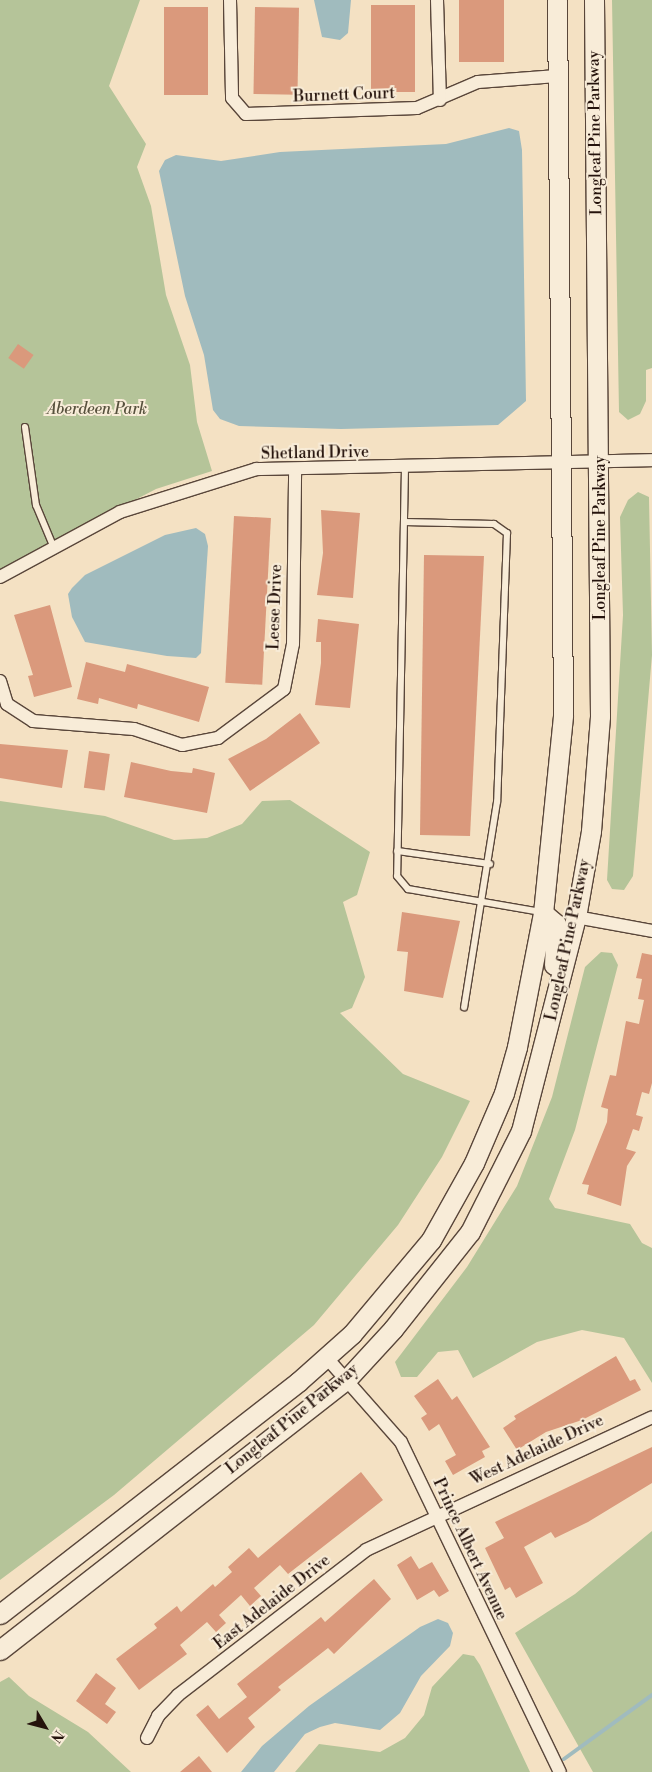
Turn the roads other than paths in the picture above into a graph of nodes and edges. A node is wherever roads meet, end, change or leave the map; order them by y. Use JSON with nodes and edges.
{"nodes":[{"id":1,"x":230,"y":0,"type":"edge"},
{"id":2,"x":437,"y":0,"type":"edge"},
{"id":3,"x":558,"y":0,"type":"edge"},
{"id":4,"x":594,"y":0,"type":"edge"},
{"id":5,"x":557,"y":76,"type":"junction"},
{"id":6,"x":440,"y":100,"type":"junction"},
{"id":7,"x":25,"y":428,"type":"dead end"},
{"id":8,"x":652,"y":460,"type":"edge"},
{"id":9,"x":600,"y":463,"type":"junction"},
{"id":10,"x":564,"y":465,"type":"junction"},
{"id":11,"x":405,"y":467,"type":"junction"},
{"id":12,"x":295,"y":469,"type":"junction"},
{"id":13,"x":404,"y":522,"type":"junction"},
{"id":14,"x":54,"y":548,"type":"junction"},
{"id":15,"x":0,"y":577,"type":"edge"},
{"id":16,"x":0,"y":681,"type":"edge"},
{"id":17,"x":397,"y":851,"type":"junction"},
{"id":18,"x":490,"y":864,"type":"junction"},
{"id":19,"x":485,"y":901,"type":"junction"},
{"id":20,"x":543,"y":913,"type":"junction"},
{"id":21,"x":576,"y":917,"type":"junction"},
{"id":22,"x":652,"y":931,"type":"edge"},
{"id":23,"x":464,"y":1007,"type":"dead end"},
{"id":24,"x":534,"y":1095,"type":"junction"},
{"id":25,"x":326,"y":1357,"type":"junction"},
{"id":26,"x":347,"y":1379,"type":"junction"},
{"id":27,"x":652,"y":1417,"type":"edge"},
{"id":28,"x":437,"y":1516,"type":"junction"},
{"id":29,"x":0,"y":1614,"type":"edge"},
{"id":30,"x":0,"y":1650,"type":"edge"},
{"id":31,"x":147,"y":1738,"type":"dead end"},
{"id":32,"x":560,"y":1772,"type":"edge"}],
"edges":[{"from":1,"to":6,"type":"street","name":"Burnett Court"},
{"from":2,"to":6,"type":"street"},
{"from":3,"to":5,"type":"main road","name":"Longleaf Pine Parkway"},
{"from":4,"to":9,"type":"main road","name":"Longleaf Pine Parkway"},
{"from":5,"to":6,"type":"street","name":"Burnett Court"},
{"from":5,"to":10,"type":"main road","name":"Longleaf Pine Parkway"},
{"from":7,"to":14,"type":"lane"},
{"from":8,"to":9,"type":"street","name":"Shetland Drive"},
{"from":9,"to":10,"type":"street","name":"Shetland Drive"},
{"from":9,"to":21,"type":"main road","name":"Longleaf Pine Parkway"},
{"from":10,"to":11,"type":"street","name":"Shetland Drive"},
{"from":10,"to":20,"type":"main road","name":"Longleaf Pine Parkway"},
{"from":11,"to":12,"type":"street","name":"Shetland Drive"},
{"from":11,"to":13,"type":"lane"},
{"from":12,"to":14,"type":"street","name":"Shetland Drive"},
{"from":12,"to":16,"type":"street","name":"Leese Drive"},
{"from":13,"to":17,"type":"lane"},
{"from":13,"to":18,"type":"lane"},
{"from":14,"to":15,"type":"street","name":"Shetland Drive"},
{"from":17,"to":18,"type":"lane"},
{"from":17,"to":19,"type":"lane"},
{"from":18,"to":19,"type":"lane"},
{"from":19,"to":20,"type":"lane"},
{"from":19,"to":23,"type":"lane"},
{"from":20,"to":24,"type":"main road"},
{"from":20,"to":25,"type":"main road","name":"Longleaf Pine Parkway"},
{"from":21,"to":22,"type":"street"},
{"from":21,"to":24,"type":"main road","name":"Longleaf Pine Parkway"},
{"from":24,"to":26,"type":"main road","name":"Longleaf Pine Parkway"},
{"from":25,"to":26,"type":"street","name":"Prince Albert Avenue"},
{"from":25,"to":29,"type":"main road","name":"Longleaf Pine Parkway"},
{"from":26,"to":28,"type":"street","name":"Prince Albert Avenue"},
{"from":26,"to":30,"type":"main road","name":"Longleaf Pine Parkway"},
{"from":27,"to":28,"type":"street","name":"West Adelaide Drive"},
{"from":28,"to":31,"type":"street","name":"East Adelaide Drive"},
{"from":28,"to":32,"type":"street","name":"Prince Albert Avenue"}]}
